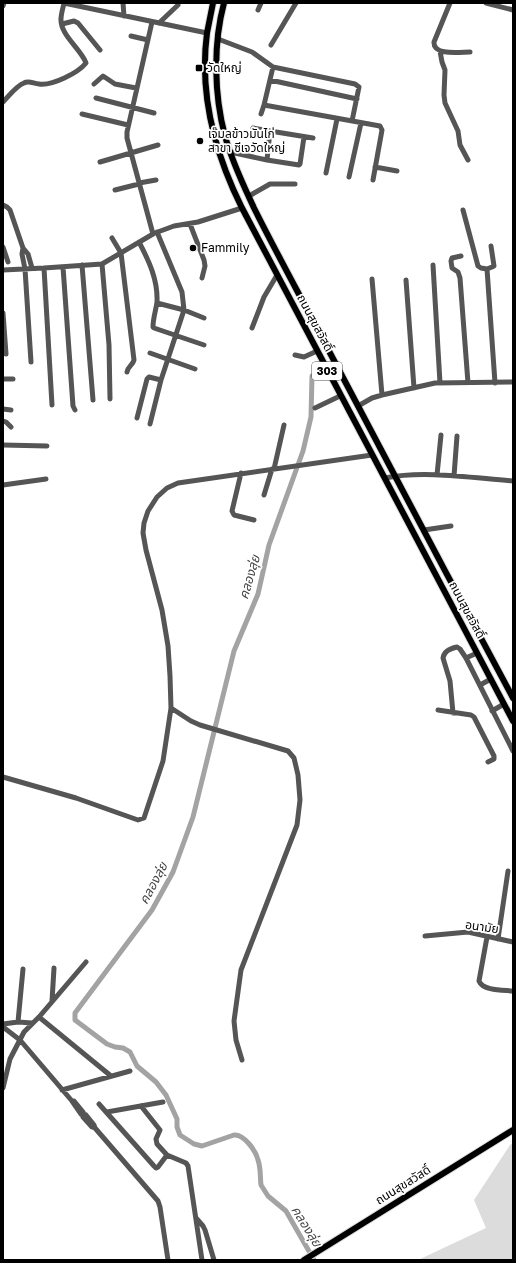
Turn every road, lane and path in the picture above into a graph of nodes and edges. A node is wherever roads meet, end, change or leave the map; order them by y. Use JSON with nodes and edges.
{"nodes":[{"id":1,"x":4,"y":3,"type":"edge"},
{"id":2,"x":64,"y":3,"type":"edge"},
{"id":3,"x":123,"y":3,"type":"edge"},
{"id":4,"x":213,"y":3,"type":"edge"},
{"id":5,"x":224,"y":3,"type":"edge"},
{"id":6,"x":260,"y":3,"type":"edge"},
{"id":7,"x":296,"y":3,"type":"edge"},
{"id":8,"x":450,"y":3,"type":"edge"},
{"id":9,"x":489,"y":3,"type":"edge"},
{"id":10,"x":178,"y":5,"type":"dead end"},
{"id":11,"x":3,"y":6,"type":"edge"},
{"id":12,"x":258,"y":10,"type":"dead end"},
{"id":13,"x":513,"y":10,"type":"edge"},
{"id":14,"x":124,"y":16,"type":"junction"},
{"id":15,"x":152,"y":22,"type":"junction"},
{"id":16,"x":159,"y":23,"type":"junction"},
{"id":17,"x":62,"y":24,"type":"junction"},
{"id":18,"x":207,"y":33,"type":"junction"},
{"id":19,"x":131,"y":36,"type":"dead end"},
{"id":20,"x":218,"y":39,"type":"junction"},
{"id":21,"x":148,"y":40,"type":"junction"},
{"id":22,"x":271,"y":45,"type":"dead end"},
{"id":23,"x":100,"y":50,"type":"dead end"},
{"id":24,"x":440,"y":51,"type":"junction"},
{"id":25,"x":470,"y":52,"type":"dead end"},
{"id":26,"x":273,"y":66,"type":"junction"},
{"id":27,"x":270,"y":80,"type":"junction"},
{"id":28,"x":94,"y":84,"type":"dead end"},
{"id":29,"x":136,"y":88,"type":"junction"},
{"id":30,"x":96,"y":98,"type":"dead end"},
{"id":31,"x":357,"y":99,"type":"junction"},
{"id":32,"x":3,"y":102,"type":"edge"},
{"id":33,"x":264,"y":105,"type":"junction"},
{"id":34,"x":132,"y":107,"type":"junction"},
{"id":35,"x":154,"y":113,"type":"dead end"},
{"id":36,"x":82,"y":114,"type":"dead end"},
{"id":37,"x":261,"y":114,"type":"dead end"},
{"id":38,"x":337,"y":119,"type":"junction"},
{"id":39,"x":352,"y":122,"type":"junction"},
{"id":40,"x":361,"y":123,"type":"junction"},
{"id":41,"x":128,"y":125,"type":"junction"},
{"id":42,"x":253,"y":128,"type":"dead end"},
{"id":43,"x":270,"y":131,"type":"junction"},
{"id":44,"x":304,"y":137,"type":"junction"},
{"id":45,"x":313,"y":138,"type":"dead end"},
{"id":46,"x":158,"y":145,"type":"dead end"},
{"id":47,"x":230,"y":152,"type":"junction"},
{"id":48,"x":131,"y":153,"type":"junction"},
{"id":49,"x":267,"y":160,"type":"junction"},
{"id":50,"x":468,"y":160,"type":"dead end"},
{"id":51,"x":100,"y":162,"type":"dead end"},
{"id":52,"x":375,"y":167,"type":"junction"},
{"id":53,"x":397,"y":171,"type":"dead end"},
{"id":54,"x":326,"y":172,"type":"dead end"},
{"id":55,"x":350,"y":177,"type":"dead end"},
{"id":56,"x":156,"y":180,"type":"dead end"},
{"id":57,"x":373,"y":180,"type":"dead end"},
{"id":58,"x":139,"y":184,"type":"junction"},
{"id":59,"x":295,"y":184,"type":"dead end"},
{"id":60,"x":115,"y":190,"type":"dead end"},
{"id":61,"x":249,"y":196,"type":"junction"},
{"id":62,"x":3,"y":205,"type":"edge"},
{"id":63,"x":242,"y":208,"type":"junction"},
{"id":64,"x":463,"y":210,"type":"dead end"},
{"id":65,"x":190,"y":224,"type":"junction"},
{"id":66,"x":155,"y":233,"type":"junction"},
{"id":67,"x":112,"y":238,"type":"dead end"},
{"id":68,"x":139,"y":242,"type":"junction"},
{"id":69,"x":491,"y":246,"type":"dead end"},
{"id":70,"x":3,"y":247,"type":"edge"},
{"id":71,"x":23,"y":248,"type":"junction"},
{"id":72,"x":121,"y":253,"type":"junction"},
{"id":73,"x":461,"y":256,"type":"dead end"},
{"id":74,"x":8,"y":262,"type":"dead end"},
{"id":75,"x":102,"y":264,"type":"junction"},
{"id":76,"x":432,"y":265,"type":"dead end"},
{"id":77,"x":82,"y":266,"type":"junction"},
{"id":78,"x":63,"y":267,"type":"junction"},
{"id":79,"x":32,"y":268,"type":"junction"},
{"id":80,"x":44,"y":268,"type":"junction"},
{"id":81,"x":25,"y":269,"type":"junction"},
{"id":82,"x":487,"y":269,"type":"junction"},
{"id":83,"x":3,"y":270,"type":"edge"},
{"id":84,"x":277,"y":275,"type":"junction"},
{"id":85,"x":202,"y":278,"type":"dead end"},
{"id":86,"x":372,"y":279,"type":"dead end"},
{"id":87,"x":406,"y":280,"type":"dead end"},
{"id":88,"x":157,"y":303,"type":"junction"},
{"id":89,"x":184,"y":310,"type":"junction"},
{"id":90,"x":3,"y":313,"type":"edge"},
{"id":91,"x":204,"y":318,"type":"dead end"},
{"id":92,"x":252,"y":328,"type":"dead end"},
{"id":93,"x":176,"y":336,"type":"junction"},
{"id":94,"x":204,"y":345,"type":"dead end"},
{"id":95,"x":317,"y":351,"type":"junction"},
{"id":96,"x":150,"y":353,"type":"dead end"},
{"id":97,"x":6,"y":354,"type":"dead end"},
{"id":98,"x":295,"y":355,"type":"dead end"},
{"id":99,"x":168,"y":360,"type":"junction"},
{"id":100,"x":31,"y":362,"type":"dead end"},
{"id":101,"x":195,"y":369,"type":"dead end"},
{"id":102,"x":126,"y":372,"type":"dead end"},
{"id":103,"x":3,"y":379,"type":"edge"},
{"id":104,"x":13,"y":379,"type":"dead end"},
{"id":105,"x":161,"y":380,"type":"junction"},
{"id":106,"x":512,"y":382,"type":"edge"},
{"id":107,"x":440,"y":383,"type":"junction"},
{"id":108,"x":468,"y":383,"type":"junction"},
{"id":109,"x":494,"y":383,"type":"junction"},
{"id":110,"x":414,"y":388,"type":"junction"},
{"id":111,"x":382,"y":395,"type":"junction"},
{"id":112,"x":340,"y":396,"type":"junction"},
{"id":113,"x":110,"y":399,"type":"dead end"},
{"id":114,"x":93,"y":400,"type":"dead end"},
{"id":115,"x":52,"y":405,"type":"dead end"},
{"id":116,"x":358,"y":406,"type":"junction"},
{"id":117,"x":315,"y":408,"type":"dead end"},
{"id":118,"x":3,"y":409,"type":"edge"},
{"id":119,"x":11,"y":410,"type":"dead end"},
{"id":120,"x":75,"y":410,"type":"dead end"},
{"id":121,"x":137,"y":418,"type":"dead end"},
{"id":122,"x":3,"y":421,"type":"edge"},
{"id":123,"x":150,"y":424,"type":"dead end"},
{"id":124,"x":284,"y":424,"type":"dead end"},
{"id":125,"x":11,"y":427,"type":"dead end"},
{"id":126,"x":441,"y":435,"type":"dead end"},
{"id":127,"x":457,"y":436,"type":"dead end"},
{"id":128,"x":3,"y":444,"type":"edge"},
{"id":129,"x":47,"y":446,"type":"dead end"},
{"id":130,"x":372,"y":454,"type":"junction"},
{"id":131,"x":273,"y":469,"type":"junction"},
{"id":132,"x":241,"y":473,"type":"junction"},
{"id":133,"x":437,"y":475,"type":"junction"},
{"id":134,"x":394,"y":476,"type":"junction"},
{"id":135,"x":454,"y":476,"type":"junction"},
{"id":136,"x":385,"y":478,"type":"junction"},
{"id":137,"x":46,"y":479,"type":"dead end"},
{"id":138,"x":513,"y":481,"type":"edge"},
{"id":139,"x":3,"y":485,"type":"edge"},
{"id":140,"x":264,"y":495,"type":"dead end"},
{"id":141,"x":254,"y":520,"type":"dead end"},
{"id":142,"x":451,"y":526,"type":"dead end"},
{"id":143,"x":424,"y":530,"type":"junction"},
{"id":144,"x":477,"y":653,"type":"junction"},
{"id":145,"x":466,"y":658,"type":"junction"},
{"id":146,"x":491,"y":679,"type":"junction"},
{"id":147,"x":480,"y":685,"type":"junction"},
{"id":148,"x":513,"y":698,"type":"edge"},
{"id":149,"x":504,"y":704,"type":"junction"},
{"id":150,"x":171,"y":708,"type":"junction"},
{"id":151,"x":438,"y":710,"type":"dead end"},
{"id":152,"x":492,"y":711,"type":"junction"},
{"id":153,"x":453,"y":713,"type":"junction"},
{"id":154,"x":513,"y":721,"type":"edge"},
{"id":155,"x":513,"y":751,"type":"edge"},
{"id":156,"x":488,"y":762,"type":"dead end"},
{"id":157,"x":3,"y":777,"type":"edge"},
{"id":158,"x":508,"y":871,"type":"dead end"},
{"id":159,"x":425,"y":936,"type":"dead end"},
{"id":160,"x":487,"y":937,"type":"junction"},
{"id":161,"x":498,"y":939,"type":"junction"},
{"id":162,"x":513,"y":942,"type":"edge"},
{"id":163,"x":86,"y":962,"type":"dead end"},
{"id":164,"x":54,"y":968,"type":"dead end"},
{"id":165,"x":23,"y":969,"type":"dead end"},
{"id":166,"x":513,"y":991,"type":"edge"},
{"id":167,"x":52,"y":1001,"type":"junction"},
{"id":168,"x":39,"y":1017,"type":"junction"},
{"id":169,"x":18,"y":1022,"type":"junction"},
{"id":170,"x":32,"y":1023,"type":"junction"},
{"id":171,"x":3,"y":1025,"type":"edge"},
{"id":172,"x":20,"y":1040,"type":"junction"},
{"id":173,"x":242,"y":1060,"type":"dead end"},
{"id":174,"x":130,"y":1070,"type":"dead end"},
{"id":175,"x":111,"y":1076,"type":"junction"},
{"id":176,"x":3,"y":1088,"type":"edge"},
{"id":177,"x":62,"y":1090,"type":"junction"},
{"id":178,"x":163,"y":1102,"type":"dead end"},
{"id":179,"x":99,"y":1104,"type":"dead end"},
{"id":180,"x":141,"y":1106,"type":"junction"},
{"id":181,"x":107,"y":1112,"type":"junction"},
{"id":182,"x":513,"y":1130,"type":"edge"},
{"id":183,"x":167,"y":1155,"type":"junction"},
{"id":184,"x":196,"y":1218,"type":"junction"},
{"id":185,"x":168,"y":1260,"type":"edge"},
{"id":186,"x":202,"y":1260,"type":"edge"},
{"id":187,"x":214,"y":1260,"type":"edge"},
{"id":188,"x":305,"y":1260,"type":"edge"}],
"edges":[{"from":1,"to":11,"type":"street"},
{"from":2,"to":14,"type":"street"},
{"from":2,"to":17,"type":"street"},
{"from":3,"to":14,"type":"street"},
{"from":4,"to":18,"type":"main road","name":"ถนนสุขสวัสดิ์","number":"303"},
{"from":5,"to":20,"type":"main road","name":"ถนนสุขสวัสดิ์","number":"303"},
{"from":6,"to":12,"type":"street"},
{"from":7,"to":22,"type":"street"},
{"from":8,"to":24,"type":"street"},
{"from":9,"to":13,"type":"street"},
{"from":10,"to":16,"type":"street"},
{"from":14,"to":15,"type":"street"},
{"from":15,"to":16,"type":"street"},
{"from":15,"to":21,"type":"street"},
{"from":16,"to":18,"type":"street"},
{"from":17,"to":23,"type":"street"},
{"from":17,"to":32,"type":"street"},
{"from":18,"to":63,"type":"main road","name":"ถนนสุขสวัสดิ์","number":"303"},
{"from":19,"to":21,"type":"street"},
{"from":20,"to":26,"type":"street"},
{"from":20,"to":47,"type":"main road","name":"ถนนสุขสวัสดิ์","number":"303"},
{"from":21,"to":29,"type":"street"},
{"from":24,"to":25,"type":"street"},
{"from":24,"to":50,"type":"street"},
{"from":26,"to":27,"type":"street"},
{"from":26,"to":31,"type":"street"},
{"from":27,"to":31,"type":"street"},
{"from":27,"to":33,"type":"street"},
{"from":28,"to":29,"type":"street"},
{"from":29,"to":34,"type":"street"},
{"from":30,"to":34,"type":"street"},
{"from":31,"to":39,"type":"street"},
{"from":33,"to":37,"type":"street"},
{"from":33,"to":38,"type":"street"},
{"from":34,"to":35,"type":"street"},
{"from":34,"to":41,"type":"street"},
{"from":36,"to":41,"type":"street"},
{"from":38,"to":39,"type":"street"},
{"from":38,"to":54,"type":"street"},
{"from":39,"to":40,"type":"street"},
{"from":40,"to":52,"type":"street"},
{"from":40,"to":55,"type":"street"},
{"from":41,"to":48,"type":"street"},
{"from":42,"to":43,"type":"street"},
{"from":43,"to":44,"type":"street"},
{"from":43,"to":49,"type":"street"},
{"from":44,"to":45,"type":"street"},
{"from":44,"to":49,"type":"street"},
{"from":46,"to":48,"type":"street"},
{"from":47,"to":49,"type":"street"},
{"from":47,"to":61,"type":"main road","name":"ถนนสุขสวัสดิ์","number":"303"},
{"from":48,"to":51,"type":"street"},
{"from":48,"to":58,"type":"street"},
{"from":52,"to":53,"type":"street"},
{"from":52,"to":57,"type":"street"},
{"from":56,"to":58,"type":"street"},
{"from":58,"to":60,"type":"street"},
{"from":58,"to":66,"type":"street"},
{"from":59,"to":61,"type":"street"},
{"from":61,"to":116,"type":"main road","name":"ถนนสุขสวัสดิ์","number":"303"},
{"from":62,"to":71,"type":"street"},
{"from":63,"to":65,"type":"street"},
{"from":63,"to":84,"type":"main road","name":"ถนนสุขสวัสดิ์","number":"303"},
{"from":64,"to":82,"type":"street"},
{"from":65,"to":66,"type":"street"},
{"from":65,"to":85,"type":"street"},
{"from":66,"to":68,"type":"street"},
{"from":66,"to":89,"type":"street"},
{"from":67,"to":72,"type":"street"},
{"from":68,"to":72,"type":"street"},
{"from":68,"to":88,"type":"street"},
{"from":69,"to":82,"type":"street"},
{"from":70,"to":74,"type":"street"},
{"from":71,"to":79,"type":"street"},
{"from":71,"to":81,"type":"street"},
{"from":72,"to":75,"type":"street"},
{"from":72,"to":102,"type":"street"},
{"from":73,"to":108,"type":"street"},
{"from":75,"to":77,"type":"street"},
{"from":75,"to":113,"type":"street"},
{"from":76,"to":107,"type":"street"},
{"from":77,"to":78,"type":"street"},
{"from":77,"to":114,"type":"street"},
{"from":78,"to":80,"type":"street"},
{"from":78,"to":120,"type":"street"},
{"from":79,"to":80,"type":"street"},
{"from":79,"to":81,"type":"street"},
{"from":80,"to":115,"type":"street"},
{"from":81,"to":83,"type":"street"},
{"from":81,"to":100,"type":"street"},
{"from":82,"to":109,"type":"street"},
{"from":84,"to":92,"type":"street"},
{"from":84,"to":95,"type":"main road","name":"ถนนสุขสวัสดิ์","number":"303"},
{"from":86,"to":111,"type":"street"},
{"from":87,"to":110,"type":"street"},
{"from":88,"to":89,"type":"street"},
{"from":88,"to":93,"type":"street"},
{"from":89,"to":91,"type":"street"},
{"from":89,"to":93,"type":"street"},
{"from":90,"to":97,"type":"street"},
{"from":93,"to":94,"type":"street"},
{"from":93,"to":99,"type":"street"},
{"from":95,"to":98,"type":"street"},
{"from":95,"to":112,"type":"main road","name":"ถนนสุขสวัสดิ์","number":"303"},
{"from":96,"to":99,"type":"street"},
{"from":99,"to":101,"type":"street"},
{"from":99,"to":105,"type":"street"},
{"from":103,"to":104,"type":"street"},
{"from":105,"to":121,"type":"street"},
{"from":105,"to":123,"type":"street"},
{"from":106,"to":109,"type":"street"},
{"from":107,"to":108,"type":"street"},
{"from":107,"to":110,"type":"street"},
{"from":108,"to":109,"type":"street"},
{"from":110,"to":111,"type":"street"},
{"from":111,"to":116,"type":"street"},
{"from":112,"to":117,"type":"street"},
{"from":112,"to":130,"type":"main road","name":"ถนนสุขสวัสดิ์","number":"303"},
{"from":116,"to":134,"type":"main road","name":"ถนนสุขสวัสดิ์","number":"303"},
{"from":118,"to":119,"type":"street"},
{"from":122,"to":125,"type":"street"},
{"from":124,"to":131,"type":"street"},
{"from":126,"to":133,"type":"street"},
{"from":127,"to":135,"type":"street"},
{"from":128,"to":129,"type":"street"},
{"from":130,"to":131,"type":"street"},
{"from":130,"to":136,"type":"main road","name":"ถนนสุขสวัสดิ์","number":"303"},
{"from":131,"to":132,"type":"street"},
{"from":131,"to":140,"type":"street"},
{"from":132,"to":141,"type":"street"},
{"from":132,"to":150,"type":"street"},
{"from":133,"to":134,"type":"street"},
{"from":133,"to":135,"type":"street"},
{"from":134,"to":136,"type":"street"},
{"from":134,"to":143,"type":"main road","name":"ถนนสุขสวัสดิ์","number":"303"},
{"from":135,"to":138,"type":"street"},
{"from":136,"to":144,"type":"main road","name":"ถนนสุขสวัสดิ์","number":"303"},
{"from":137,"to":139,"type":"street"},
{"from":142,"to":143,"type":"street"},
{"from":143,"to":148,"type":"main road","name":"ถนนสุขสวัสดิ์","number":"303"},
{"from":144,"to":145,"type":"street"},
{"from":144,"to":146,"type":"main road","name":"ถนนสุขสวัสดิ์","number":"303"},
{"from":145,"to":147,"type":"street"},
{"from":145,"to":153,"type":"street"},
{"from":146,"to":147,"type":"street"},
{"from":146,"to":149,"type":"main road","name":"ถนนสุขสวัสดิ์","number":"303"},
{"from":147,"to":152,"type":"street"},
{"from":149,"to":152,"type":"street"},
{"from":149,"to":154,"type":"main road","name":"ถนนสุขสวัสดิ์","number":"303"},
{"from":150,"to":157,"type":"street"},
{"from":150,"to":173,"type":"street"},
{"from":151,"to":153,"type":"street"},
{"from":152,"to":155,"type":"street"},
{"from":153,"to":156,"type":"street"},
{"from":158,"to":161,"type":"street"},
{"from":159,"to":160,"type":"street","name":"อนามัย"},
{"from":160,"to":161,"type":"street","name":"อนามัย"},
{"from":160,"to":166,"type":"street"},
{"from":161,"to":162,"type":"street","name":"อนามัย"},
{"from":163,"to":167,"type":"street"},
{"from":164,"to":167,"type":"street"},
{"from":165,"to":169,"type":"street"},
{"from":167,"to":168,"type":"street"},
{"from":168,"to":170,"type":"street"},
{"from":168,"to":175,"type":"street"},
{"from":169,"to":170,"type":"street"},
{"from":169,"to":171,"type":"street"},
{"from":170,"to":172,"type":"street"},
{"from":171,"to":172,"type":"street"},
{"from":172,"to":176,"type":"street"},
{"from":172,"to":177,"type":"street"},
{"from":174,"to":175,"type":"street"},
{"from":175,"to":177,"type":"street"},
{"from":177,"to":185,"type":"street"},
{"from":178,"to":180,"type":"street"},
{"from":179,"to":181,"type":"street"},
{"from":180,"to":181,"type":"street"},
{"from":180,"to":183,"type":"street"},
{"from":181,"to":183,"type":"street"},
{"from":182,"to":188,"type":"main road","name":"ถนนสุขสวัสดิ์"},
{"from":183,"to":184,"type":"street"},
{"from":184,"to":186,"type":"street"},
{"from":184,"to":187,"type":"street"}]}
